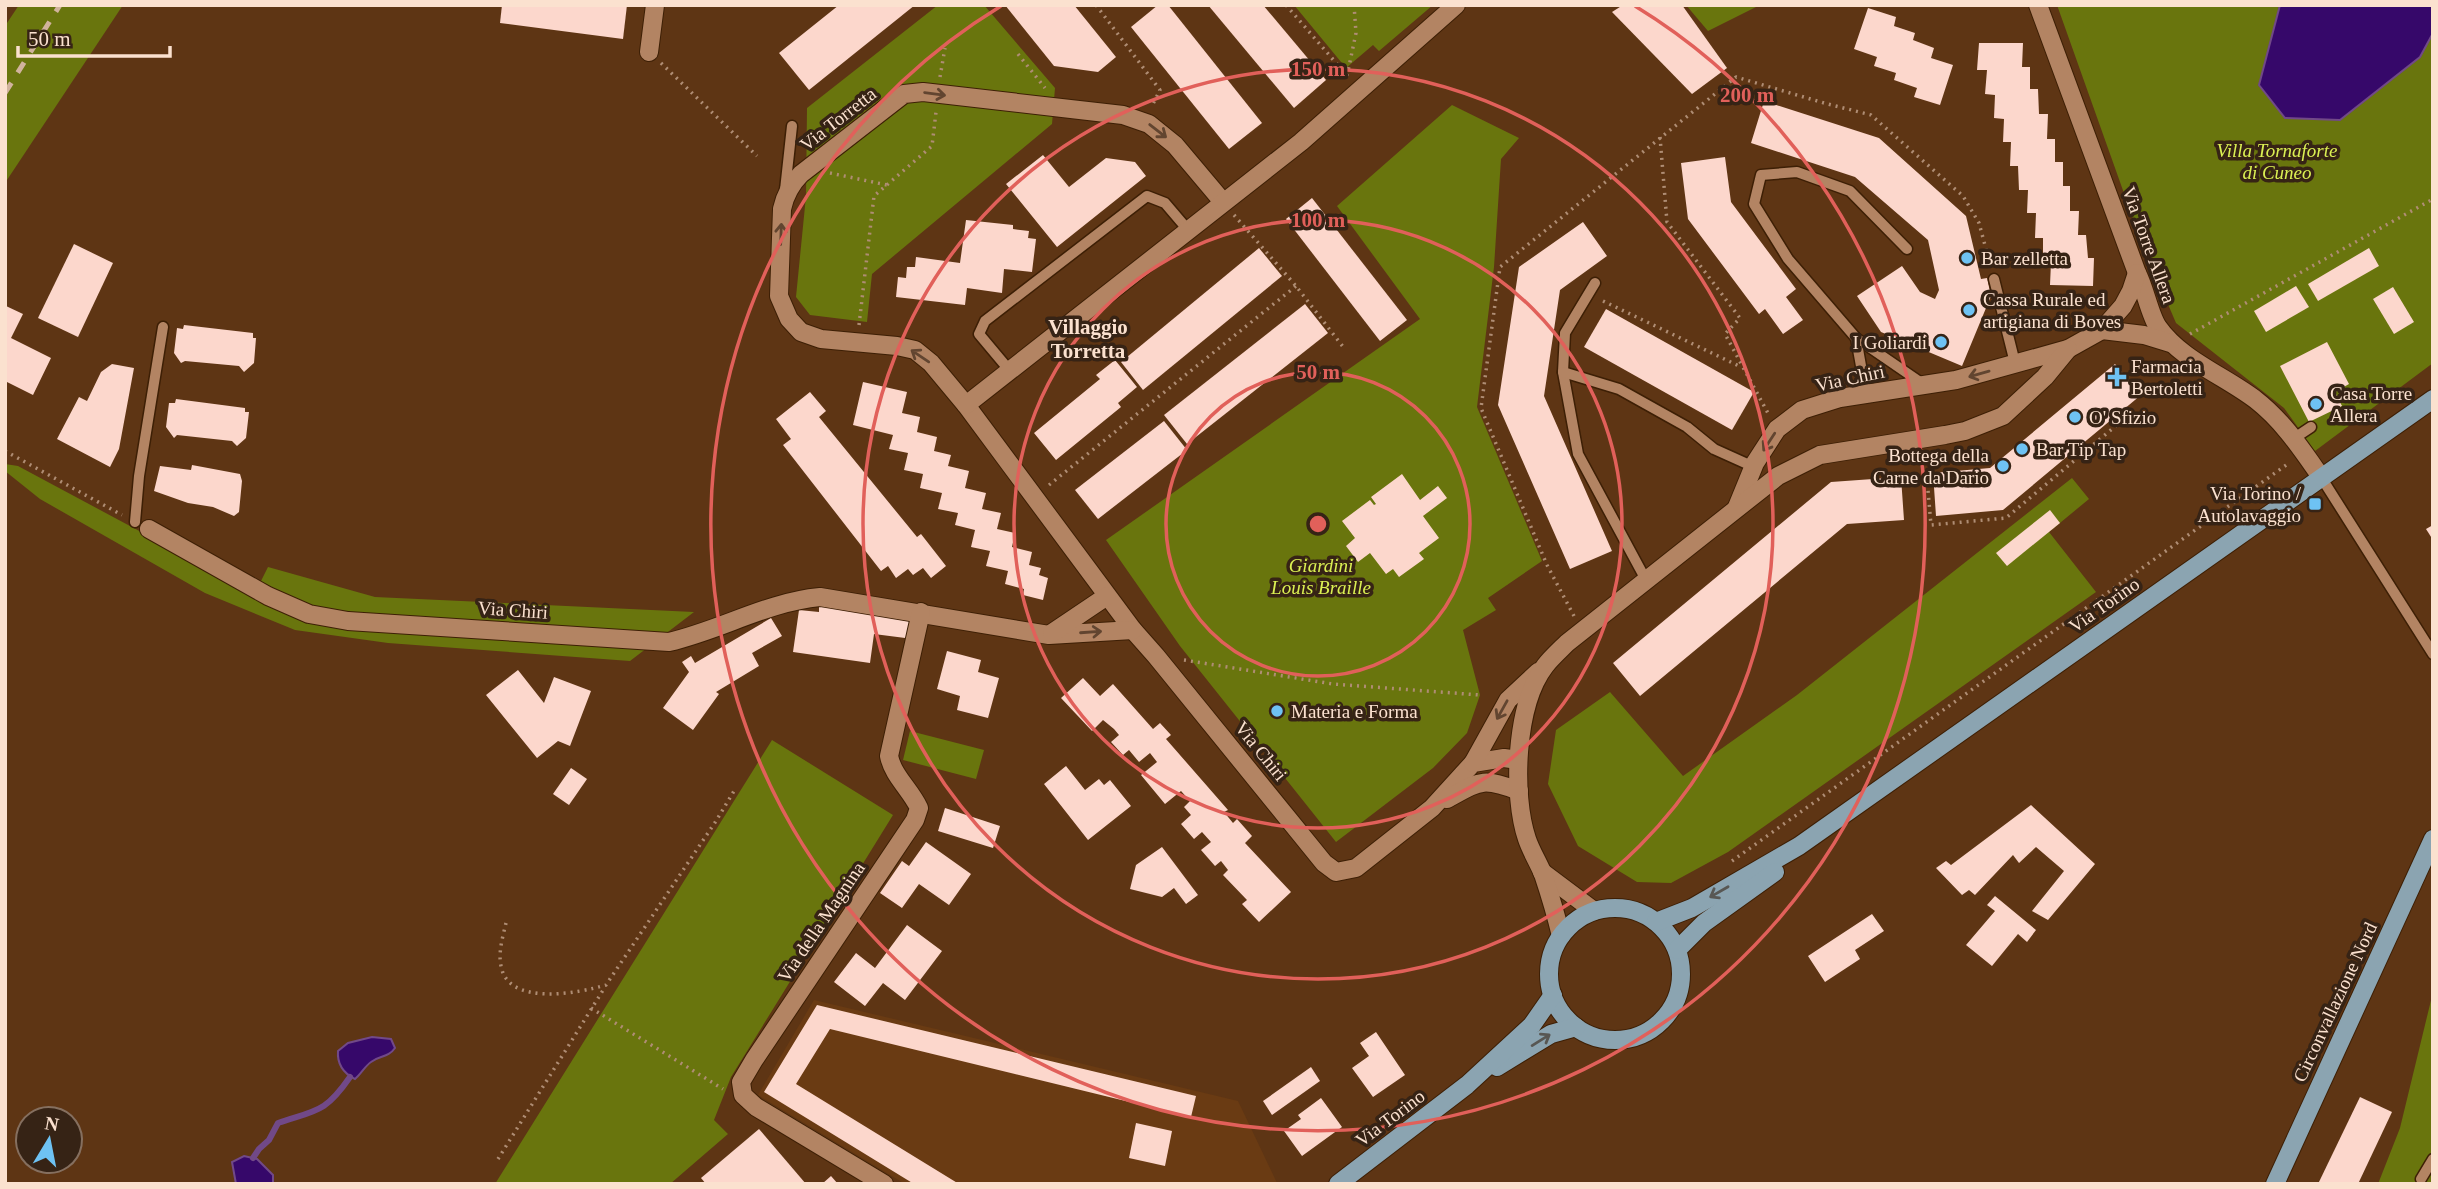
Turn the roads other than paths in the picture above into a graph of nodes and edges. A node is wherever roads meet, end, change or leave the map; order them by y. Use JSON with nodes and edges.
{"nodes":[{"id":1,"x":655,"y":5,"type":"edge"},
{"id":2,"x":1456,"y":5,"type":"edge"},
{"id":3,"x":2038,"y":5,"type":"edge"},
{"id":4,"x":649,"y":52,"type":"road end"},
{"id":5,"x":792,"y":126,"type":"dead end"},
{"id":6,"x":785,"y":196,"type":"junction"},
{"id":7,"x":1223,"y":202,"type":"junction"},
{"id":8,"x":1188,"y":230,"type":"junction"},
{"id":9,"x":1907,"y":249,"type":"dead end"},
{"id":10,"x":2137,"y":272,"type":"junction"},
{"id":11,"x":1993,"y":279,"type":"road end"},
{"id":12,"x":1595,"y":283,"type":"dead end"},
{"id":13,"x":163,"y":327,"type":"dead end"},
{"id":14,"x":2102,"y":330,"type":"junction"},
{"id":15,"x":1856,"y":338,"type":"junction"},
{"id":16,"x":2172,"y":344,"type":"junction"},
{"id":17,"x":2068,"y":349,"type":"junction"},
{"id":18,"x":2014,"y":363,"type":"junction"},
{"id":19,"x":1010,"y":371,"type":"junction"},
{"id":20,"x":1563,"y":372,"type":"junction"},
{"id":21,"x":1924,"y":385,"type":"junction"},
{"id":22,"x":1866,"y":394,"type":"junction"},
{"id":23,"x":2433,"y":398,"type":"edge"},
{"id":24,"x":966,"y":405,"type":"junction"},
{"id":25,"x":2311,"y":427,"type":"dead end"},
{"id":26,"x":2293,"y":439,"type":"junction"},
{"id":27,"x":1754,"y":467,"type":"junction"},
{"id":28,"x":2321,"y":477,"type":"junction"},
{"id":29,"x":1734,"y":512,"type":"junction"},
{"id":30,"x":142,"y":525,"type":"joint"},
{"id":31,"x":1646,"y":580,"type":"junction"},
{"id":32,"x":1107,"y":596,"type":"junction"},
{"id":33,"x":921,"y":612,"type":"junction"},
{"id":34,"x":1133,"y":630,"type":"junction"},
{"id":35,"x":1049,"y":635,"type":"junction"},
{"id":36,"x":2433,"y":654,"type":"edge"},
{"id":37,"x":1544,"y":667,"type":"junction"},
{"id":38,"x":1518,"y":760,"type":"junction"},
{"id":39,"x":1474,"y":763,"type":"junction"},
{"id":40,"x":1519,"y":791,"type":"junction"},
{"id":41,"x":1432,"y":808,"type":"junction"},
{"id":42,"x":2433,"y":839,"type":"edge"},
{"id":43,"x":1799,"y":846,"type":"junction"},
{"id":44,"x":1542,"y":872,"type":"junction"},
{"id":45,"x":1594,"y":911,"type":"junction"},
{"id":46,"x":1656,"y":922,"type":"junction"},
{"id":47,"x":1561,"y":936,"type":"junction"},
{"id":48,"x":1683,"y":954,"type":"junction"},
{"id":49,"x":1553,"y":995,"type":"junction"},
{"id":50,"x":1582,"y":1032,"type":"junction"},
{"id":51,"x":1467,"y":1085,"type":"junction"},
{"id":52,"x":2433,"y":1159,"type":"edge"},
{"id":53,"x":2421,"y":1179,"type":"dead end"},
{"id":54,"x":884,"y":1184,"type":"edge"},
{"id":55,"x":1338,"y":1184,"type":"edge"},
{"id":56,"x":2275,"y":1184,"type":"edge"}],
"edges":[{"from":1,"to":4,"type":"street"},
{"from":2,"to":7,"type":"street"},
{"from":3,"to":10,"type":"street","name":"Via Torre Allera"},
{"from":5,"to":6,"type":"lane"},
{"from":6,"to":7,"type":"street","name":"Via Torretta","one_way":true},
{"from":24,"to":6,"type":"street","one_way":true},
{"from":7,"to":8,"type":"street"},
{"from":8,"to":19,"type":"street"},
{"from":8,"to":19,"type":"lane"},
{"from":9,"to":15,"type":"lane"},
{"from":10,"to":14,"type":"street","name":"Via Chiri"},
{"from":10,"to":16,"type":"street","name":"Via Torre Allera"},
{"from":11,"to":18,"type":"lane"},
{"from":12,"to":20,"type":"lane"},
{"from":13,"to":30,"type":"lane"},
{"from":14,"to":16,"type":"street"},
{"from":14,"to":17,"type":"street","name":"Via Chiri"},
{"from":15,"to":21,"type":"lane"},
{"from":15,"to":22,"type":"lane"},
{"from":16,"to":26,"type":"street","name":"Via Torre Allera"},
{"from":17,"to":18,"type":"street","name":"Via Chiri"},
{"from":17,"to":29,"type":"street","name":"Via Chiri"},
{"from":18,"to":21,"type":"street","name":"Via Chiri","one_way":true},
{"from":19,"to":24,"type":"street"},
{"from":20,"to":27,"type":"lane"},
{"from":20,"to":31,"type":"lane"},
{"from":21,"to":22,"type":"street","name":"Via Chiri"},
{"from":22,"to":27,"type":"street","name":"Via Chiri","one_way":true},
{"from":23,"to":28,"type":"main road","name":"Via Torino"},
{"from":24,"to":32,"type":"street"},
{"from":25,"to":26,"type":"lane"},
{"from":26,"to":28,"type":"street","name":"Via Torre Allera"},
{"from":27,"to":29,"type":"street","name":"Via Chiri"},
{"from":28,"to":36,"type":"lane"},
{"from":28,"to":43,"type":"main road","name":"Via Torino"},
{"from":29,"to":31,"type":"street","name":"Via Chiri"},
{"from":30,"to":33,"type":"street","name":"Via Chiri"},
{"from":31,"to":37,"type":"street","name":"Via Chiri"},
{"from":32,"to":34,"type":"street"},
{"from":32,"to":35,"type":"street"},
{"from":33,"to":35,"type":"street","name":"Via Chiri"},
{"from":33,"to":54,"type":"street","name":"Via della Magnina"},
{"from":35,"to":34,"type":"street","name":"Via Chiri","one_way":true},
{"from":34,"to":41,"type":"street","name":"Via Chiri"},
{"from":37,"to":38,"type":"street","name":"Via Chiri"},
{"from":37,"to":39,"type":"street","name":"Via Chiri","one_way":true},
{"from":38,"to":39,"type":"street"},
{"from":38,"to":40,"type":"street","name":"Via Chiri"},
{"from":39,"to":41,"type":"street","name":"Via Chiri"},
{"from":40,"to":41,"type":"street","name":"Via Chiri"},
{"from":40,"to":44,"type":"street","name":"Via Chiri"},
{"from":42,"to":56,"type":"main road","name":"Circonvallazione Nord"},
{"from":43,"to":46,"type":"main road","name":"Via Torino","one_way":true},
{"from":43,"to":48,"type":"main road","name":"Via Torino"},
{"from":44,"to":45,"type":"street","name":"Via Chiri"},
{"from":44,"to":47,"type":"street","name":"Via Chiri"},
{"from":45,"to":46,"type":"main road"},
{"from":45,"to":47,"type":"main road"},
{"from":46,"to":48,"type":"main road"},
{"from":47,"to":49,"type":"main road"},
{"from":48,"to":50,"type":"main road"},
{"from":49,"to":50,"type":"main road"},
{"from":49,"to":51,"type":"main road","name":"Via Torino"},
{"from":51,"to":50,"type":"main road","name":"Via Torino","one_way":true},
{"from":51,"to":55,"type":"main road","name":"Via Torino"},
{"from":52,"to":53,"type":"lane"}]}
